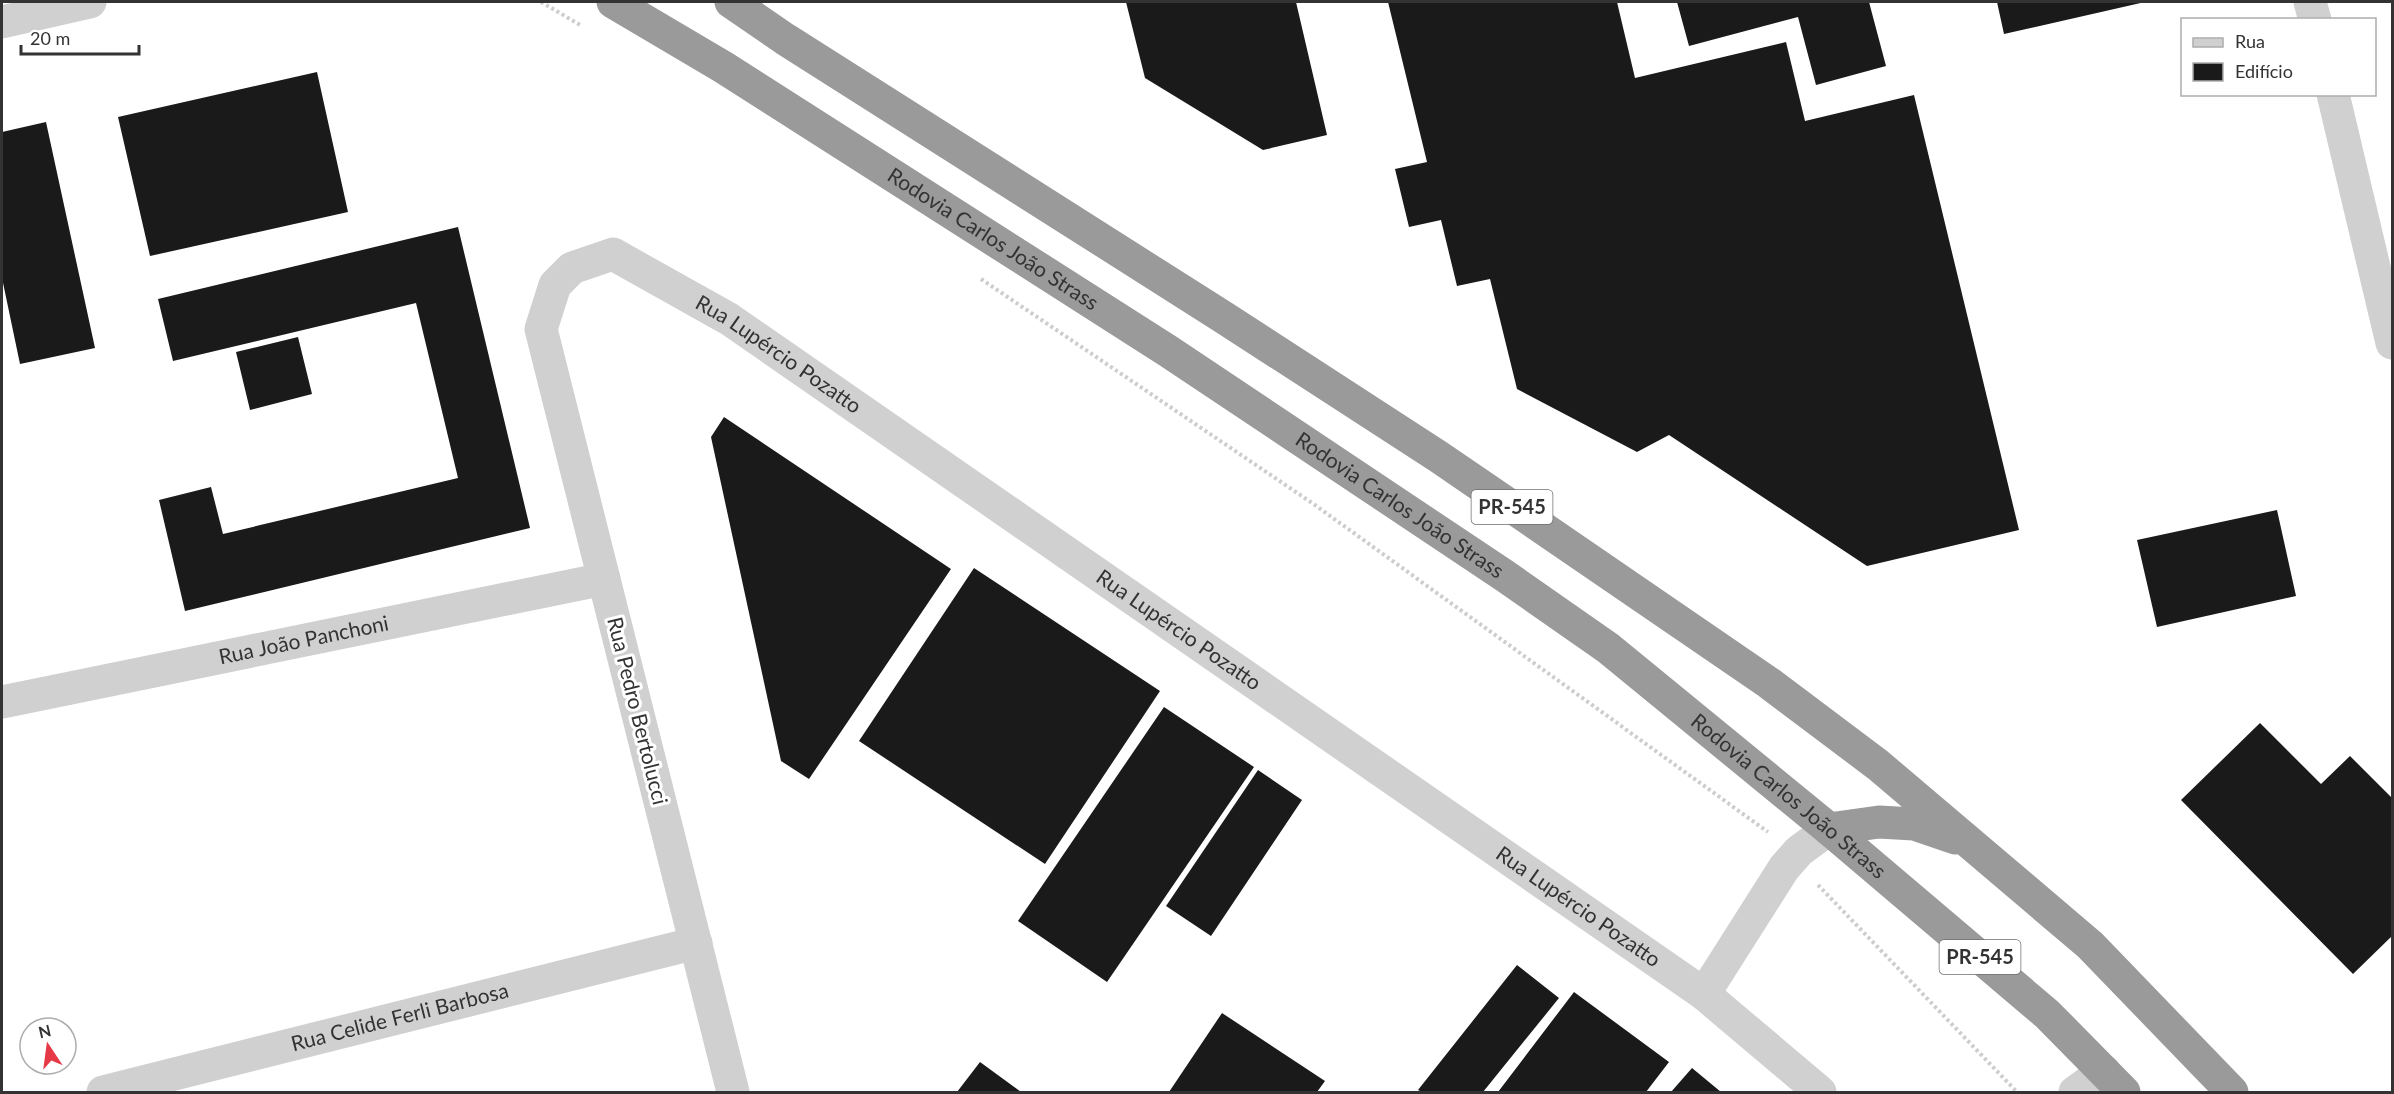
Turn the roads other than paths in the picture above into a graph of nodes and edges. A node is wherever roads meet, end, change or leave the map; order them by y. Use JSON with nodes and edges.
{"nodes":[{"id":1,"x":90,"y":2,"type":"edge"},
{"id":2,"x":613,"y":2,"type":"edge"},
{"id":3,"x":731,"y":2,"type":"edge"},
{"id":4,"x":2310,"y":2,"type":"edge"},
{"id":5,"x":2314,"y":18,"type":"edge"},
{"id":6,"x":2,"y":22,"type":"edge"},
{"id":7,"x":2333,"y":96,"type":"edge"},
{"id":8,"x":541,"y":329,"type":"joint"},
{"id":9,"x":2392,"y":343,"type":"edge"},
{"id":10,"x":604,"y":579,"type":"junction"},
{"id":11,"x":2,"y":702,"type":"edge"},
{"id":12,"x":1829,"y":829,"type":"junction"},
{"id":13,"x":1968,"y":842,"type":"junction"},
{"id":14,"x":696,"y":943,"type":"junction"},
{"id":15,"x":1704,"y":994,"type":"junction"},
{"id":16,"x":2114,"y":1082,"type":"edge"},
{"id":17,"x":103,"y":1092,"type":"edge"},
{"id":18,"x":733,"y":1092,"type":"edge"},
{"id":19,"x":1820,"y":1092,"type":"edge"},
{"id":20,"x":2075,"y":1092,"type":"edge"},
{"id":21,"x":2232,"y":1092,"type":"edge"}],
"edges":[{"from":1,"to":6,"type":"street"},
{"from":2,"to":12,"type":"highway","name":"Rodovia Carlos João Strass","number":"PR-545"},
{"from":3,"to":13,"type":"highway","number":"PR-545"},
{"from":4,"to":5,"type":"street"},
{"from":7,"to":9,"type":"street"},
{"from":8,"to":10,"type":"street","name":"Rua Pedro Bertolucci"},
{"from":8,"to":15,"type":"street","name":"Rua Lupércio Pozatto"},
{"from":10,"to":11,"type":"street","name":"Rua João Panchoni"},
{"from":10,"to":14,"type":"street","name":"Rua Pedro Bertolucci"},
{"from":12,"to":13,"type":"highway"},
{"from":12,"to":15,"type":"street"},
{"from":12,"to":16,"type":"highway","name":"Rodovia Carlos João Strass","number":"PR-545"},
{"from":13,"to":21,"type":"highway","number":"PR-545"},
{"from":14,"to":17,"type":"street","name":"Rua Celide Ferli Barbosa"},
{"from":14,"to":18,"type":"street","name":"Rua Pedro Bertolucci"},
{"from":15,"to":19,"type":"street","name":"Rua Lupércio Pozatto"},
{"from":16,"to":20,"type":"street"}]}
